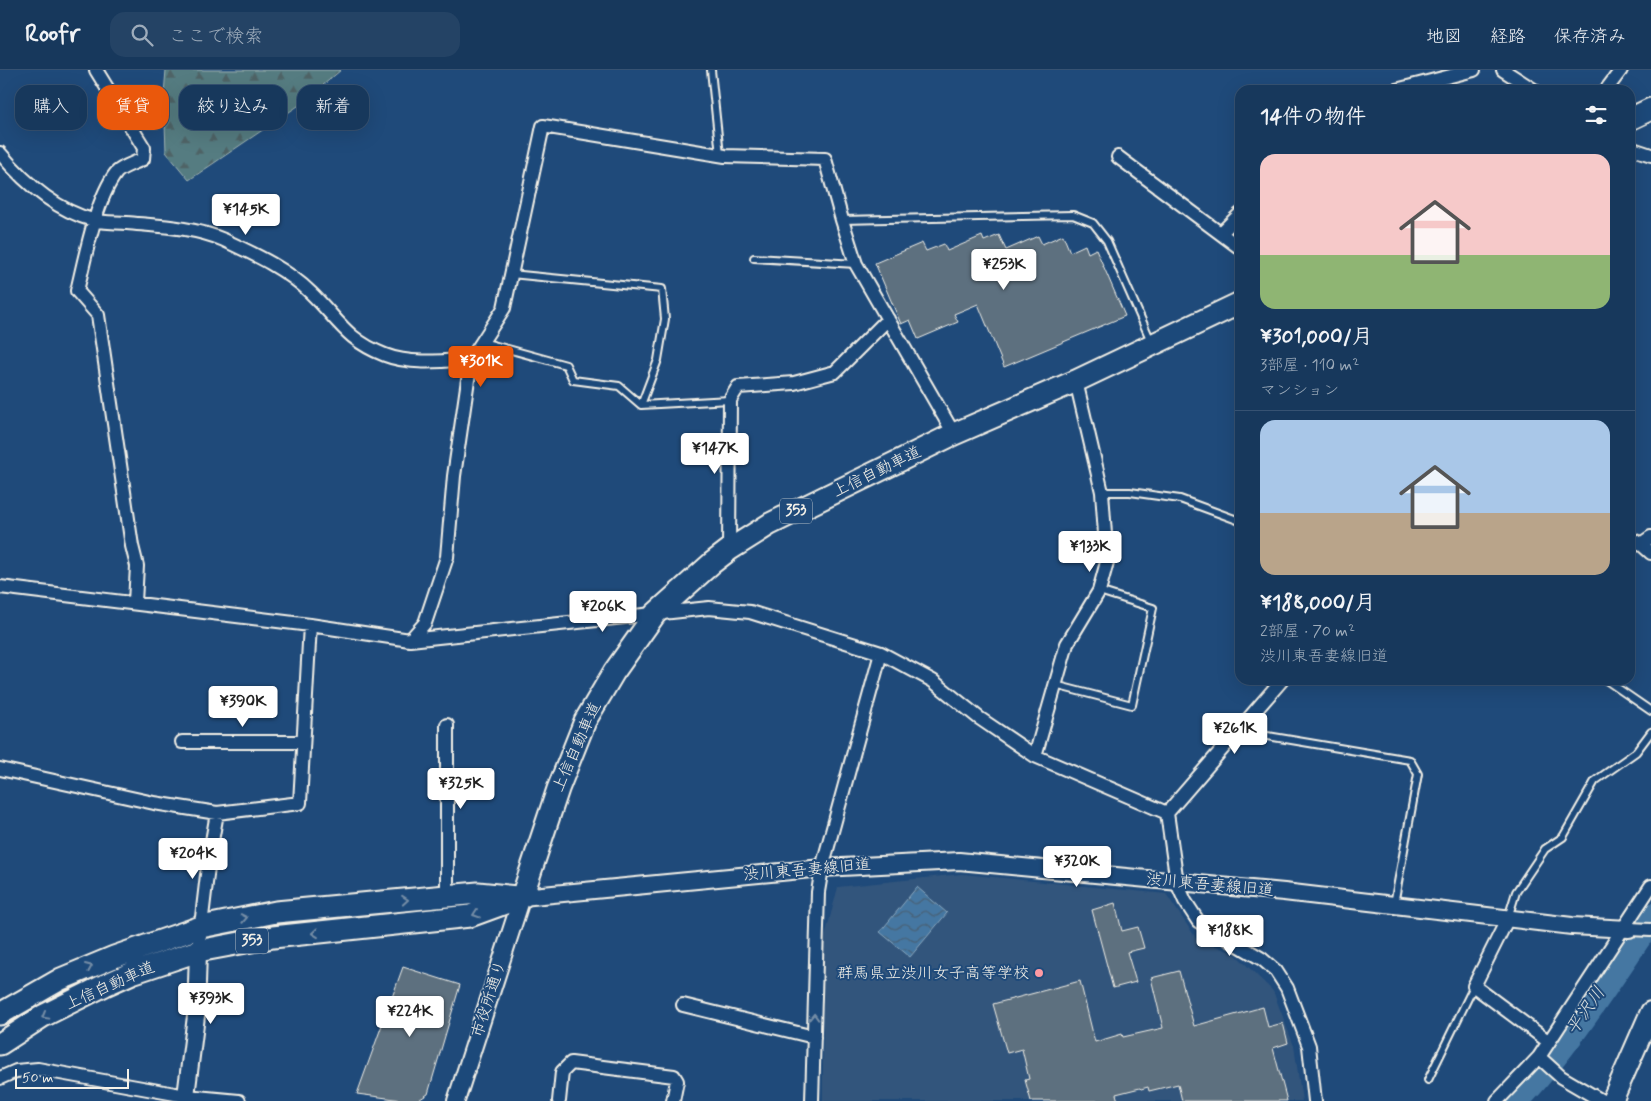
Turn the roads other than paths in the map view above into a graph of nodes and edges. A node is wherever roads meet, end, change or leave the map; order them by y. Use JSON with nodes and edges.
{"nodes":[{"id":1,"x":96,"y":70,"type":"edge"},
{"id":2,"x":711,"y":70,"type":"edge"},
{"id":3,"x":1474,"y":70,"type":"edge"},
{"id":4,"x":1503,"y":70,"type":"edge"},
{"id":5,"x":1621,"y":70,"type":"edge"},
{"id":6,"x":1416,"y":85,"type":"edge"},
{"id":7,"x":1526,"y":85,"type":"edge"},
{"id":8,"x":1610,"y":85,"type":"edge"},
{"id":9,"x":1651,"y":108,"type":"edge"},
{"id":10,"x":1635,"y":116,"type":"edge"},
{"id":11,"x":1635,"y":150,"type":"edge"},
{"id":12,"x":0,"y":153,"type":"edge"},
{"id":13,"x":720,"y":155,"type":"junction"},
{"id":14,"x":1651,"y":155,"type":"edge"},
{"id":15,"x":1118,"y":156,"type":"dead end"},
{"id":16,"x":1235,"y":219,"type":"edge"},
{"id":17,"x":842,"y":220,"type":"junction"},
{"id":18,"x":94,"y":221,"type":"junction"},
{"id":19,"x":1221,"y":233,"type":"junction"},
{"id":20,"x":1235,"y":244,"type":"edge"},
{"id":21,"x":754,"y":258,"type":"dead end"},
{"id":22,"x":856,"y":264,"type":"junction"},
{"id":23,"x":511,"y":274,"type":"junction"},
{"id":24,"x":1235,"y":305,"type":"edge"},
{"id":25,"x":888,"y":319,"type":"junction"},
{"id":26,"x":482,"y":342,"type":"junction"},
{"id":27,"x":1152,"y":344,"type":"junction"},
{"id":28,"x":471,"y":359,"type":"junction"},
{"id":29,"x":1076,"y":380,"type":"junction"},
{"id":30,"x":730,"y":400,"type":"junction"},
{"id":31,"x":640,"y":405,"type":"junction"},
{"id":32,"x":954,"y":434,"type":"junction"},
{"id":33,"x":1102,"y":492,"type":"junction"},
{"id":34,"x":1235,"y":519,"type":"edge"},
{"id":35,"x":729,"y":550,"type":"junction"},
{"id":36,"x":0,"y":587,"type":"edge"},
{"id":37,"x":1099,"y":591,"type":"junction"},
{"id":38,"x":135,"y":602,"type":"junction"},
{"id":39,"x":655,"y":614,"type":"junction"},
{"id":40,"x":310,"y":624,"type":"junction"},
{"id":41,"x":410,"y":640,"type":"junction"},
{"id":42,"x":881,"y":652,"type":"junction"},
{"id":43,"x":1055,"y":685,"type":"junction"},
{"id":44,"x":1278,"y":685,"type":"edge"},
{"id":45,"x":1613,"y":685,"type":"edge"},
{"id":46,"x":1651,"y":711,"type":"edge"},
{"id":47,"x":447,"y":725,"type":"dead end"},
{"id":48,"x":1237,"y":731,"type":"junction"},
{"id":49,"x":1651,"y":732,"type":"edge"},
{"id":50,"x":182,"y":742,"type":"dead end"},
{"id":51,"x":303,"y":742,"type":"junction"},
{"id":52,"x":1035,"y":756,"type":"junction"},
{"id":53,"x":0,"y":769,"type":"edge"},
{"id":54,"x":217,"y":813,"type":"junction"},
{"id":55,"x":1167,"y":813,"type":"junction"},
{"id":56,"x":822,"y":868,"type":"junction"},
{"id":57,"x":1177,"y":883,"type":"junction"},
{"id":58,"x":1651,"y":886,"type":"edge"},
{"id":59,"x":447,"y":896,"type":"junction"},
{"id":60,"x":522,"y":897,"type":"junction"},
{"id":61,"x":1394,"y":905,"type":"junction"},
{"id":62,"x":1508,"y":918,"type":"junction"},
{"id":63,"x":201,"y":926,"type":"junction"},
{"id":64,"x":1625,"y":929,"type":"junction"},
{"id":65,"x":1651,"y":930,"type":"edge"},
{"id":66,"x":198,"y":951,"type":"junction"},
{"id":67,"x":1474,"y":986,"type":"junction"},
{"id":68,"x":683,"y":1005,"type":"dead end"},
{"id":69,"x":1651,"y":1012,"type":"edge"},
{"id":70,"x":0,"y":1014,"type":"edge"},
{"id":71,"x":814,"y":1037,"type":"junction"},
{"id":72,"x":1549,"y":1042,"type":"junction"},
{"id":73,"x":0,"y":1044,"type":"edge"},
{"id":74,"x":1541,"y":1058,"type":"junction"},
{"id":75,"x":0,"y":1078,"type":"edge"},
{"id":76,"x":1428,"y":1080,"type":"dead end"},
{"id":77,"x":186,"y":1096,"type":"junction"},
{"id":78,"x":239,"y":1101,"type":"edge"},
{"id":79,"x":456,"y":1101,"type":"edge"},
{"id":80,"x":559,"y":1101,"type":"edge"},
{"id":81,"x":673,"y":1101,"type":"edge"},
{"id":82,"x":812,"y":1101,"type":"edge"},
{"id":83,"x":1315,"y":1101,"type":"edge"},
{"id":84,"x":1497,"y":1101,"type":"edge"},
{"id":85,"x":1602,"y":1101,"type":"edge"},
{"id":86,"x":1612,"y":1101,"type":"edge"}],
"edges":[{"from":1,"to":18,"type":"street"},
{"from":2,"to":13,"type":"lane"},
{"from":3,"to":6,"type":"street"},
{"from":4,"to":7,"type":"street"},
{"from":5,"to":8,"type":"street"},
{"from":9,"to":10,"type":"highway"},
{"from":11,"to":14,"type":"street"},
{"from":12,"to":18,"type":"street"},
{"from":13,"to":17,"type":"street"},
{"from":13,"to":23,"type":"street"},
{"from":15,"to":19,"type":"street"},
{"from":16,"to":19,"type":"street"},
{"from":17,"to":22,"type":"street"},
{"from":17,"to":27,"type":"lane"},
{"from":18,"to":28,"type":"street"},
{"from":18,"to":38,"type":"street"},
{"from":19,"to":20,"type":"street"},
{"from":21,"to":22,"type":"lane"},
{"from":22,"to":25,"type":"street"},
{"from":23,"to":26,"type":"street"},
{"from":23,"to":31,"type":"lane"},
{"from":24,"to":27,"type":"highway","name":"上信自動車道","number":"353"},
{"from":25,"to":30,"type":"street"},
{"from":25,"to":32,"type":"street"},
{"from":26,"to":28,"type":"street"},
{"from":26,"to":31,"type":"lane"},
{"from":27,"to":29,"type":"highway","name":"上信自動車道","number":"353"},
{"from":28,"to":41,"type":"street"},
{"from":29,"to":32,"type":"highway","name":"上信自動車道","number":"353"},
{"from":29,"to":33,"type":"street"},
{"from":30,"to":31,"type":"lane"},
{"from":30,"to":35,"type":"street"},
{"from":32,"to":35,"type":"highway","name":"上信自動車道","number":"353"},
{"from":33,"to":34,"type":"lane"},
{"from":33,"to":37,"type":"street"},
{"from":35,"to":39,"type":"highway","name":"上信自動車道","number":"353"},
{"from":36,"to":38,"type":"street"},
{"from":37,"to":43,"type":"street"},
{"from":37,"to":43,"type":"lane"},
{"from":38,"to":40,"type":"street"},
{"from":39,"to":41,"type":"street"},
{"from":39,"to":42,"type":"street"},
{"from":39,"to":60,"type":"highway","name":"上信自動車道","number":"353"},
{"from":40,"to":41,"type":"street"},
{"from":40,"to":51,"type":"street"},
{"from":42,"to":52,"type":"street"},
{"from":42,"to":56,"type":"street"},
{"from":43,"to":52,"type":"street"},
{"from":44,"to":48,"type":"street"},
{"from":45,"to":46,"type":"lane"},
{"from":47,"to":59,"type":"street"},
{"from":48,"to":55,"type":"street"},
{"from":48,"to":61,"type":"lane"},
{"from":49,"to":62,"type":"lane"},
{"from":50,"to":51,"type":"street"},
{"from":51,"to":54,"type":"street"},
{"from":52,"to":55,"type":"street"},
{"from":53,"to":54,"type":"street"},
{"from":54,"to":63,"type":"street"},
{"from":55,"to":57,"type":"street"},
{"from":56,"to":57,"type":"street","name":"渋川東吾妻線旧道"},
{"from":56,"to":60,"type":"street","name":"渋川東吾妻線旧道"},
{"from":71,"to":56,"type":"street","one_way":true},
{"from":57,"to":61,"type":"street","name":"渋川東吾妻線旧道"},
{"from":57,"to":83,"type":"street"},
{"from":58,"to":64,"type":"street"},
{"from":59,"to":60,"type":"highway","name":"上信自動車道","number":"353"},
{"from":63,"to":59,"type":"highway","name":"上信自動車道","number":"353","one_way":true},
{"from":60,"to":66,"type":"highway","name":"上信自動車道","number":"353","one_way":true},
{"from":60,"to":79,"type":"street","name":"市役所通り"},
{"from":61,"to":62,"type":"street","name":"渋川東吾妻線旧道"},
{"from":62,"to":64,"type":"street","name":"渋川東吾妻線旧道"},
{"from":62,"to":67,"type":"street"},
{"from":63,"to":66,"type":"street"},
{"from":70,"to":63,"type":"highway","name":"上信自動車道","number":"353","one_way":true},
{"from":64,"to":65,"type":"street"},
{"from":64,"to":72,"type":"street"},
{"from":66,"to":73,"type":"highway","name":"上信自動車道","number":"353","one_way":true},
{"from":66,"to":77,"type":"street"},
{"from":67,"to":72,"type":"street"},
{"from":67,"to":76,"type":"lane"},
{"from":68,"to":71,"type":"street"},
{"from":69,"to":86,"type":"main road"},
{"from":71,"to":82,"type":"street"},
{"from":72,"to":74,"type":"street"},
{"from":74,"to":84,"type":"street"},
{"from":74,"to":85,"type":"street"},
{"from":75,"to":77,"type":"street"},
{"from":77,"to":78,"type":"street"},
{"from":80,"to":81,"type":"street"}]}
